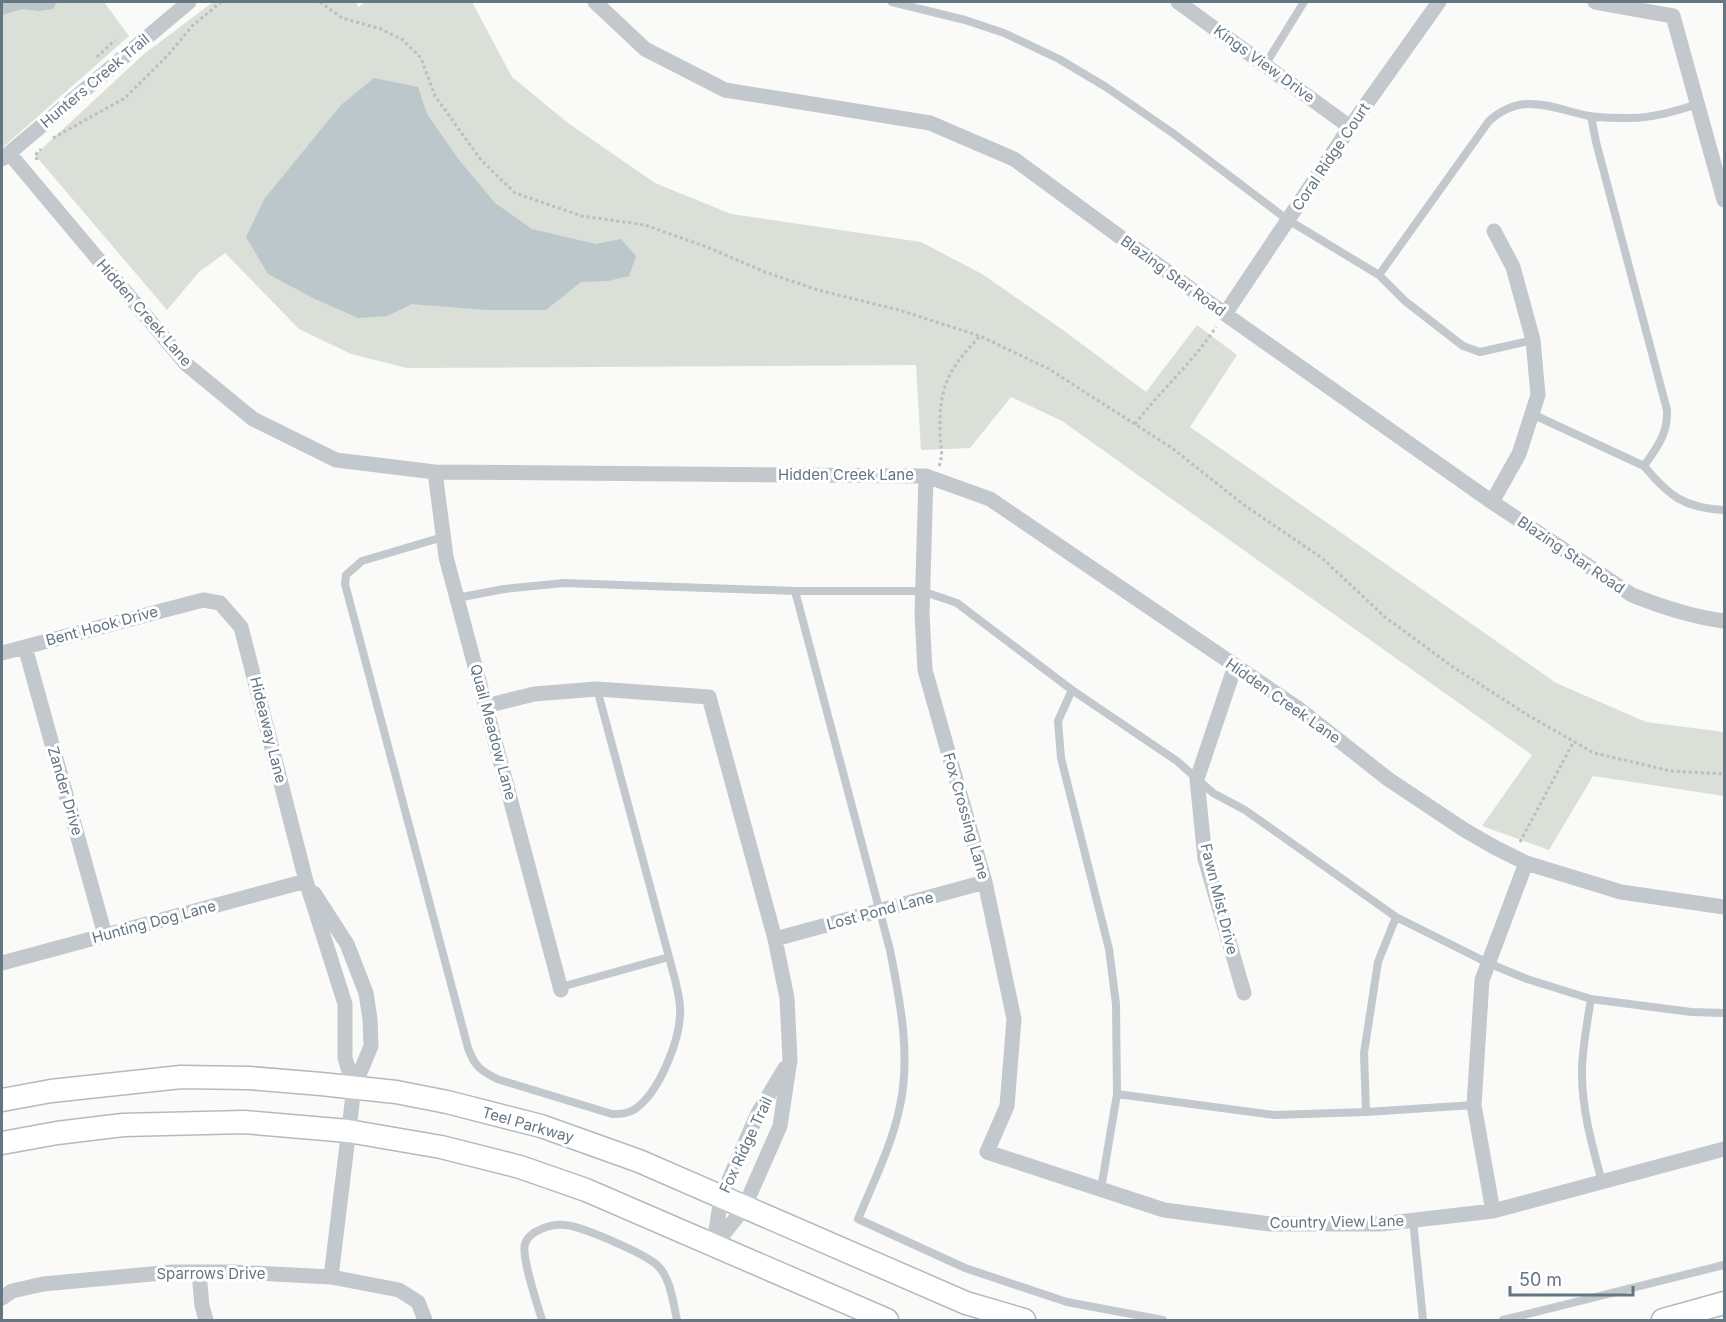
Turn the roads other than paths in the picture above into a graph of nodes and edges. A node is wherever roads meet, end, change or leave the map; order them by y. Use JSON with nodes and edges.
{"nodes":[{"id":1,"x":189,"y":2,"type":"edge"},
{"id":2,"x":595,"y":2,"type":"edge"},
{"id":3,"x":892,"y":2,"type":"edge"},
{"id":4,"x":1178,"y":2,"type":"edge"},
{"id":5,"x":1304,"y":2,"type":"edge"},
{"id":6,"x":1439,"y":2,"type":"edge"},
{"id":7,"x":1595,"y":2,"type":"edge"},
{"id":8,"x":1265,"y":65,"type":"junction"},
{"id":9,"x":1698,"y":104,"type":"junction"},
{"id":10,"x":1591,"y":116,"type":"junction"},
{"id":11,"x":1350,"y":127,"type":"junction"},
{"id":12,"x":5,"y":156,"type":"edge"},
{"id":13,"x":1725,"y":200,"type":"edge"},
{"id":14,"x":1288,"y":220,"type":"junction"},
{"id":15,"x":1494,"y":231,"type":"dead end"},
{"id":16,"x":1379,"y":275,"type":"junction"},
{"id":17,"x":1225,"y":314,"type":"junction"},
{"id":18,"x":1533,"y":340,"type":"junction"},
{"id":19,"x":1532,"y":414,"type":"junction"},
{"id":20,"x":1644,"y":466,"type":"junction"},
{"id":21,"x":435,"y":472,"type":"junction"},
{"id":22,"x":926,"y":476,"type":"junction"},
{"id":23,"x":1492,"y":502,"type":"junction"},
{"id":24,"x":1725,"y":510,"type":"edge"},
{"id":25,"x":443,"y":537,"type":"junction"},
{"id":26,"x":795,"y":591,"type":"junction"},
{"id":27,"x":922,"y":591,"type":"junction"},
{"id":28,"x":457,"y":598,"type":"junction"},
{"id":29,"x":203,"y":600,"type":"joint"},
{"id":30,"x":1725,"y":621,"type":"edge"},
{"id":31,"x":25,"y":647,"type":"junction"},
{"id":32,"x":2,"y":653,"type":"edge"},
{"id":33,"x":1235,"y":666,"type":"junction"},
{"id":34,"x":597,"y":688,"type":"junction"},
{"id":35,"x":1072,"y":690,"type":"junction"},
{"id":36,"x":486,"y":706,"type":"junction"},
{"id":37,"x":1197,"y":779,"type":"junction"},
{"id":38,"x":1526,"y":863,"type":"junction"},
{"id":39,"x":306,"y":881,"type":"junction"},
{"id":40,"x":985,"y":882,"type":"junction"},
{"id":41,"x":1725,"y":907,"type":"edge"},
{"id":42,"x":879,"y":911,"type":"junction"},
{"id":43,"x":1396,"y":917,"type":"junction"},
{"id":44,"x":105,"y":935,"type":"junction"},
{"id":45,"x":775,"y":939,"type":"junction"},
{"id":46,"x":669,"y":957,"type":"junction"},
{"id":47,"x":2,"y":963,"type":"edge"},
{"id":48,"x":1488,"y":963,"type":"junction"},
{"id":49,"x":561,"y":989,"type":"joint"},
{"id":50,"x":1244,"y":993,"type":"dead end"},
{"id":51,"x":1590,"y":999,"type":"junction"},
{"id":52,"x":1725,"y":1013,"type":"edge"},
{"id":53,"x":790,"y":1060,"type":"junction"},
{"id":54,"x":354,"y":1087,"type":"junction"},
{"id":55,"x":1117,"y":1094,"type":"junction"},
{"id":56,"x":2,"y":1100,"type":"edge"},
{"id":57,"x":1474,"y":1106,"type":"junction"},
{"id":58,"x":1366,"y":1112,"type":"junction"},
{"id":59,"x":348,"y":1131,"type":"junction"},
{"id":60,"x":2,"y":1143,"type":"edge"},
{"id":61,"x":1725,"y":1149,"type":"edge"},
{"id":62,"x":987,"y":1152,"type":"joint"},
{"id":63,"x":1602,"y":1182,"type":"junction"},
{"id":64,"x":1101,"y":1190,"type":"junction"},
{"id":65,"x":721,"y":1198,"type":"junction"},
{"id":66,"x":744,"y":1208,"type":"junction"},
{"id":67,"x":1493,"y":1211,"type":"junction"},
{"id":68,"x":1413,"y":1220,"type":"junction"},
{"id":69,"x":714,"y":1246,"type":"junction"},
{"id":70,"x":1725,"y":1265,"type":"edge"},
{"id":71,"x":199,"y":1272,"type":"junction"},
{"id":72,"x":331,"y":1277,"type":"junction"},
{"id":73,"x":2,"y":1298,"type":"edge"},
{"id":74,"x":1725,"y":1303,"type":"edge"},
{"id":75,"x":206,"y":1320,"type":"edge"},
{"id":76,"x":425,"y":1320,"type":"edge"},
{"id":77,"x":542,"y":1320,"type":"edge"},
{"id":78,"x":677,"y":1320,"type":"edge"},
{"id":79,"x":887,"y":1320,"type":"edge"},
{"id":80,"x":1024,"y":1320,"type":"edge"},
{"id":81,"x":1163,"y":1320,"type":"edge"},
{"id":82,"x":1423,"y":1320,"type":"edge"},
{"id":83,"x":1503,"y":1320,"type":"edge"},
{"id":84,"x":1663,"y":1320,"type":"edge"}],
"edges":[{"from":1,"to":12,"type":"street","name":"Hunters Creek Trail"},
{"from":2,"to":17,"type":"street","name":"Blazing Star Road"},
{"from":3,"to":14,"type":"lane"},
{"from":4,"to":8,"type":"street","name":"Kings View Drive"},
{"from":5,"to":8,"type":"lane"},
{"from":6,"to":11,"type":"street","name":"Coral Ridge Court"},
{"from":7,"to":9,"type":"street"},
{"from":8,"to":11,"type":"street","name":"Kings View Drive"},
{"from":9,"to":10,"type":"lane"},
{"from":9,"to":13,"type":"street"},
{"from":10,"to":16,"type":"lane"},
{"from":10,"to":20,"type":"lane"},
{"from":11,"to":14,"type":"street","name":"Coral Ridge Court"},
{"from":12,"to":21,"type":"street","name":"Hidden Creek Lane"},
{"from":14,"to":16,"type":"lane"},
{"from":14,"to":17,"type":"street","name":"Coral Ridge Court"},
{"from":15,"to":18,"type":"street"},
{"from":16,"to":18,"type":"lane"},
{"from":17,"to":23,"type":"street","name":"Blazing Star Road"},
{"from":18,"to":19,"type":"street"},
{"from":19,"to":20,"type":"lane"},
{"from":19,"to":23,"type":"street"},
{"from":20,"to":24,"type":"lane"},
{"from":21,"to":22,"type":"street","name":"Hidden Creek Lane"},
{"from":21,"to":25,"type":"street","name":"Quail Meadow Lane"},
{"from":22,"to":27,"type":"street","name":"Fox Crossing Lane"},
{"from":22,"to":33,"type":"street","name":"Hidden Creek Lane"},
{"from":23,"to":30,"type":"street","name":"Blazing Star Road"},
{"from":25,"to":28,"type":"street","name":"Quail Meadow Lane"},
{"from":25,"to":46,"type":"lane"},
{"from":26,"to":27,"type":"lane"},
{"from":26,"to":28,"type":"lane"},
{"from":26,"to":42,"type":"lane"},
{"from":27,"to":35,"type":"lane"},
{"from":27,"to":40,"type":"street","name":"Fox Crossing Lane"},
{"from":28,"to":36,"type":"street","name":"Quail Meadow Lane"},
{"from":29,"to":31,"type":"street","name":"Bent Hook Drive"},
{"from":29,"to":39,"type":"street","name":"Hideaway Lane"},
{"from":31,"to":32,"type":"street","name":"Bent Hook Drive"},
{"from":31,"to":44,"type":"street","name":"Zander Drive"},
{"from":33,"to":37,"type":"street","name":"Fawn Mist Drive"},
{"from":33,"to":38,"type":"street","name":"Hidden Creek Lane"},
{"from":34,"to":36,"type":"street"},
{"from":34,"to":45,"type":"street","name":"Fox Ridge Trail"},
{"from":34,"to":46,"type":"lane"},
{"from":35,"to":37,"type":"lane"},
{"from":35,"to":55,"type":"lane"},
{"from":36,"to":49,"type":"street","name":"Quail Meadow Lane"},
{"from":37,"to":43,"type":"lane"},
{"from":37,"to":50,"type":"street","name":"Fawn Mist Drive"},
{"from":38,"to":41,"type":"street","name":"Hidden Creek Lane"},
{"from":38,"to":48,"type":"street"},
{"from":39,"to":44,"type":"street","name":"Hunting Dog Lane"},
{"from":39,"to":54,"type":"street","name":"Hideaway Lane"},
{"from":39,"to":54,"type":"street","name":"Hideaway Lane"},
{"from":40,"to":42,"type":"street","name":"Lost Pond Lane"},
{"from":40,"to":62,"type":"street","name":"Fox Crossing Lane"},
{"from":42,"to":45,"type":"street","name":"Lost Pond Lane"},
{"from":42,"to":81,"type":"lane"},
{"from":43,"to":48,"type":"lane"},
{"from":43,"to":58,"type":"lane"},
{"from":44,"to":47,"type":"street","name":"Hunting Dog Lane"},
{"from":45,"to":53,"type":"street","name":"Fox Ridge Trail"},
{"from":46,"to":49,"type":"lane"},
{"from":48,"to":51,"type":"lane"},
{"from":48,"to":57,"type":"street"},
{"from":51,"to":52,"type":"lane"},
{"from":51,"to":63,"type":"lane"},
{"from":53,"to":65,"type":"street","name":"Fox Ridge Trail"},
{"from":53,"to":66,"type":"street","name":"Fox Ridge Trail"},
{"from":54,"to":56,"type":"main road","name":"Teel Parkway"},
{"from":54,"to":59,"type":"street","name":"Hideaway Lane"},
{"from":54,"to":65,"type":"main road","name":"Teel Parkway"},
{"from":55,"to":58,"type":"lane"},
{"from":55,"to":64,"type":"lane"},
{"from":57,"to":58,"type":"lane"},
{"from":57,"to":67,"type":"street"},
{"from":59,"to":60,"type":"main road"},
{"from":59,"to":69,"type":"main road"},
{"from":59,"to":72,"type":"street","name":"Hideaway Lane"},
{"from":61,"to":63,"type":"street","name":"Country View Lane"},
{"from":62,"to":64,"type":"street","name":"Country View Lane"},
{"from":63,"to":67,"type":"street","name":"Country View Lane"},
{"from":64,"to":68,"type":"street","name":"Country View Lane"},
{"from":65,"to":66,"type":"main road","name":"Teel Parkway"},
{"from":65,"to":69,"type":"street","name":"Fox Ridge Trail"},
{"from":66,"to":69,"type":"street","name":"Fox Ridge Trail"},
{"from":66,"to":80,"type":"main road","name":"Teel Parkway"},
{"from":67,"to":68,"type":"street","name":"Country View Lane"},
{"from":68,"to":82,"type":"lane"},
{"from":69,"to":79,"type":"main road"},
{"from":70,"to":83,"type":"lane"},
{"from":71,"to":72,"type":"street","name":"Sparrows Drive"},
{"from":71,"to":73,"type":"street","name":"Sparrows Drive"},
{"from":71,"to":75,"type":"street"},
{"from":72,"to":76,"type":"street","name":"Sparrows Drive"},
{"from":74,"to":84,"type":"main road"},
{"from":77,"to":78,"type":"lane"}]}
